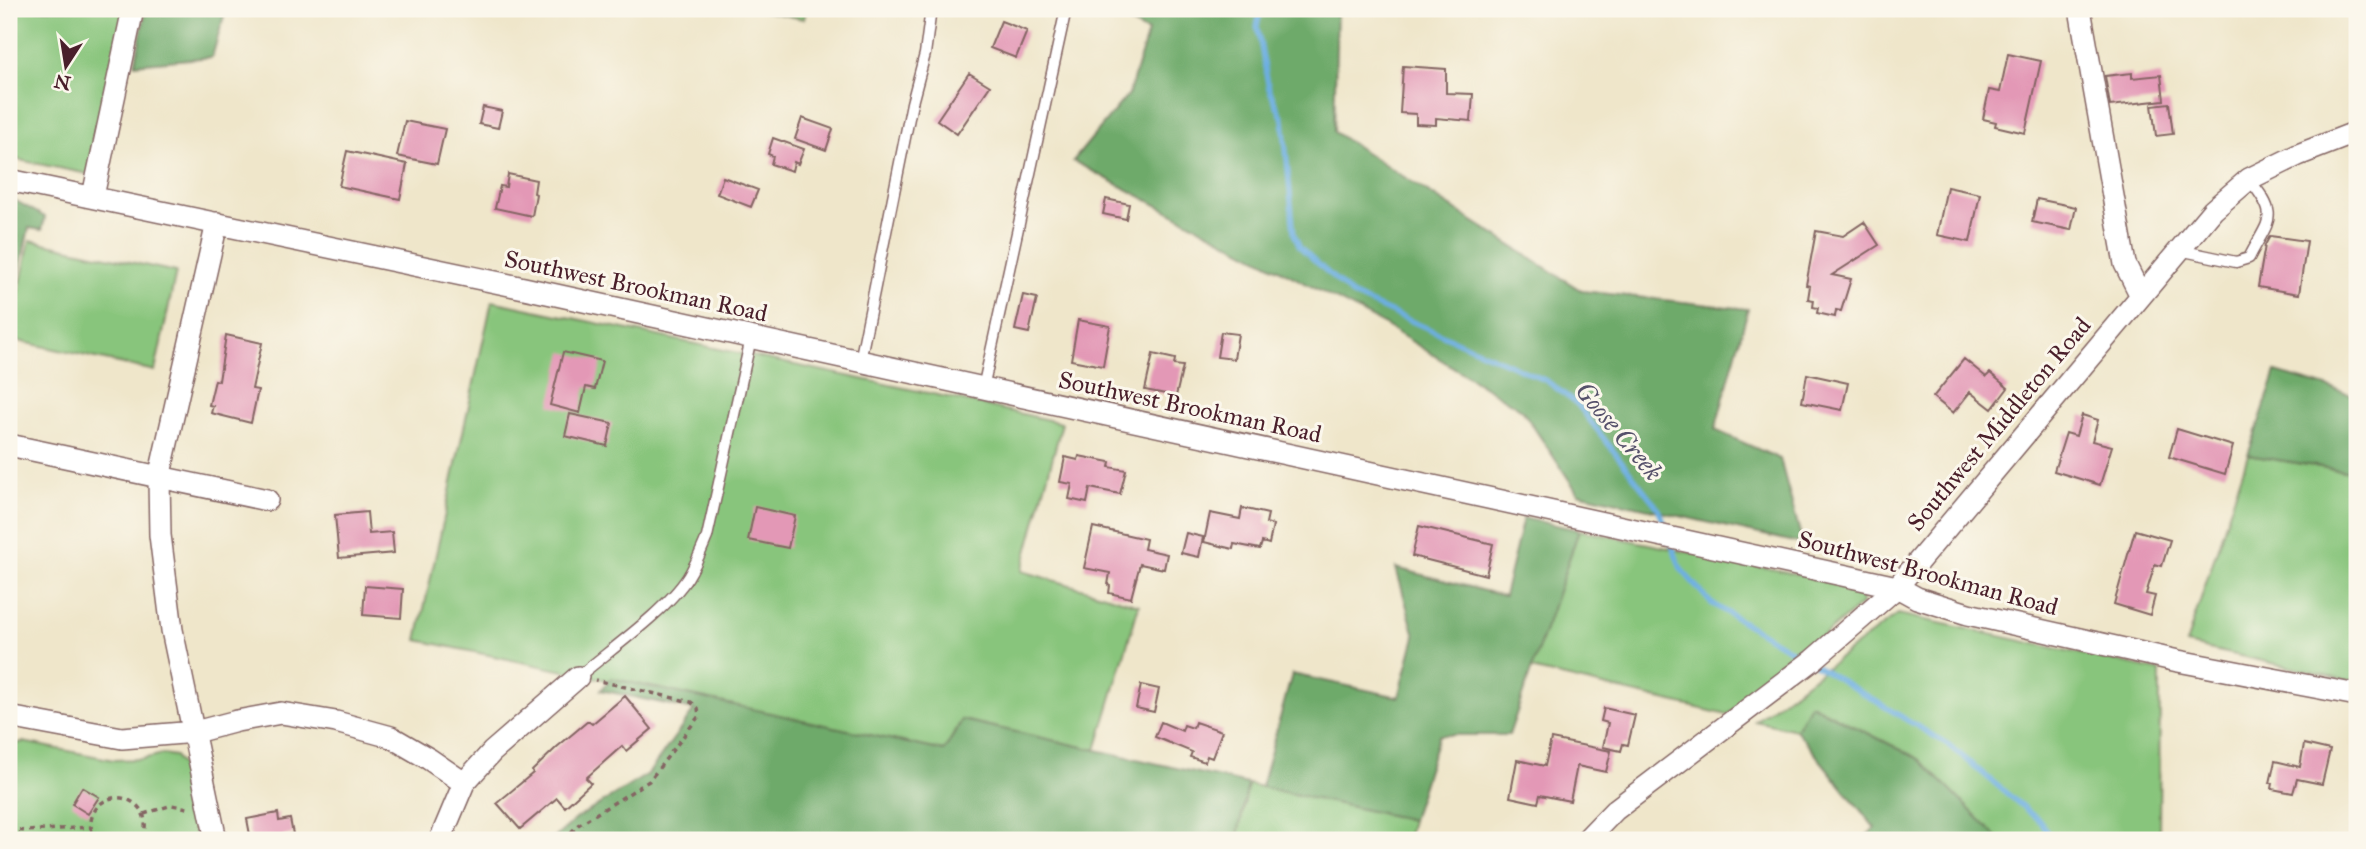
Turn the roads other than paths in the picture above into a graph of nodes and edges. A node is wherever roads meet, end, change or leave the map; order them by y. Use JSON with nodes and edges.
{"nodes":[{"id":1,"x":133,"y":9,"type":"edge"},
{"id":2,"x":930,"y":9,"type":"edge"},
{"id":3,"x":1066,"y":9,"type":"edge"},
{"id":4,"x":2080,"y":9,"type":"edge"},
{"id":5,"x":2357,"y":132,"type":"edge"},
{"id":6,"x":2249,"y":179,"type":"junction"},
{"id":7,"x":9,"y":180,"type":"edge"},
{"id":8,"x":93,"y":196,"type":"junction"},
{"id":9,"x":217,"y":223,"type":"junction"},
{"id":10,"x":2179,"y":250,"type":"junction"},
{"id":11,"x":2141,"y":296,"type":"junction"},
{"id":12,"x":751,"y":338,"type":"junction"},
{"id":13,"x":860,"y":361,"type":"junction"},
{"id":14,"x":983,"y":388,"type":"junction"},
{"id":15,"x":9,"y":445,"type":"edge"},
{"id":16,"x":159,"y":478,"type":"junction"},
{"id":17,"x":267,"y":500,"type":"dead end"},
{"id":18,"x":1898,"y":587,"type":"junction"},
{"id":19,"x":578,"y":677,"type":"joint"},
{"id":20,"x":2357,"y":695,"type":"edge"},
{"id":21,"x":9,"y":717,"type":"edge"},
{"id":22,"x":195,"y":732,"type":"junction"},
{"id":23,"x":464,"y":783,"type":"junction"},
{"id":24,"x":216,"y":840,"type":"edge"},
{"id":25,"x":440,"y":840,"type":"edge"},
{"id":26,"x":1586,"y":840,"type":"edge"}],
"edges":[{"from":1,"to":8,"type":"street"},
{"from":2,"to":13,"type":"lane"},
{"from":3,"to":14,"type":"lane"},
{"from":4,"to":11,"type":"street"},
{"from":5,"to":6,"type":"street","name":"Southwest Middleton Road"},
{"from":6,"to":10,"type":"street","name":"Southwest Middleton Road"},
{"from":6,"to":10,"type":"lane"},
{"from":7,"to":8,"type":"street","name":"Southwest Brookman Road"},
{"from":8,"to":9,"type":"street","name":"Southwest Brookman Road"},
{"from":9,"to":12,"type":"street","name":"Southwest Brookman Road"},
{"from":9,"to":16,"type":"street"},
{"from":10,"to":11,"type":"street","name":"Southwest Middleton Road"},
{"from":11,"to":18,"type":"street","name":"Southwest Middleton Road"},
{"from":12,"to":13,"type":"street","name":"Southwest Brookman Road"},
{"from":12,"to":19,"type":"lane"},
{"from":13,"to":14,"type":"street","name":"Southwest Brookman Road"},
{"from":14,"to":18,"type":"street","name":"Southwest Brookman Road"},
{"from":15,"to":16,"type":"street"},
{"from":16,"to":17,"type":"street"},
{"from":16,"to":22,"type":"street"},
{"from":18,"to":20,"type":"street","name":"Southwest Brookman Road"},
{"from":18,"to":26,"type":"street","name":"Southwest Middleton Road"},
{"from":19,"to":23,"type":"street"},
{"from":21,"to":22,"type":"street"},
{"from":22,"to":23,"type":"street"},
{"from":22,"to":24,"type":"street"},
{"from":23,"to":25,"type":"street"}]}
